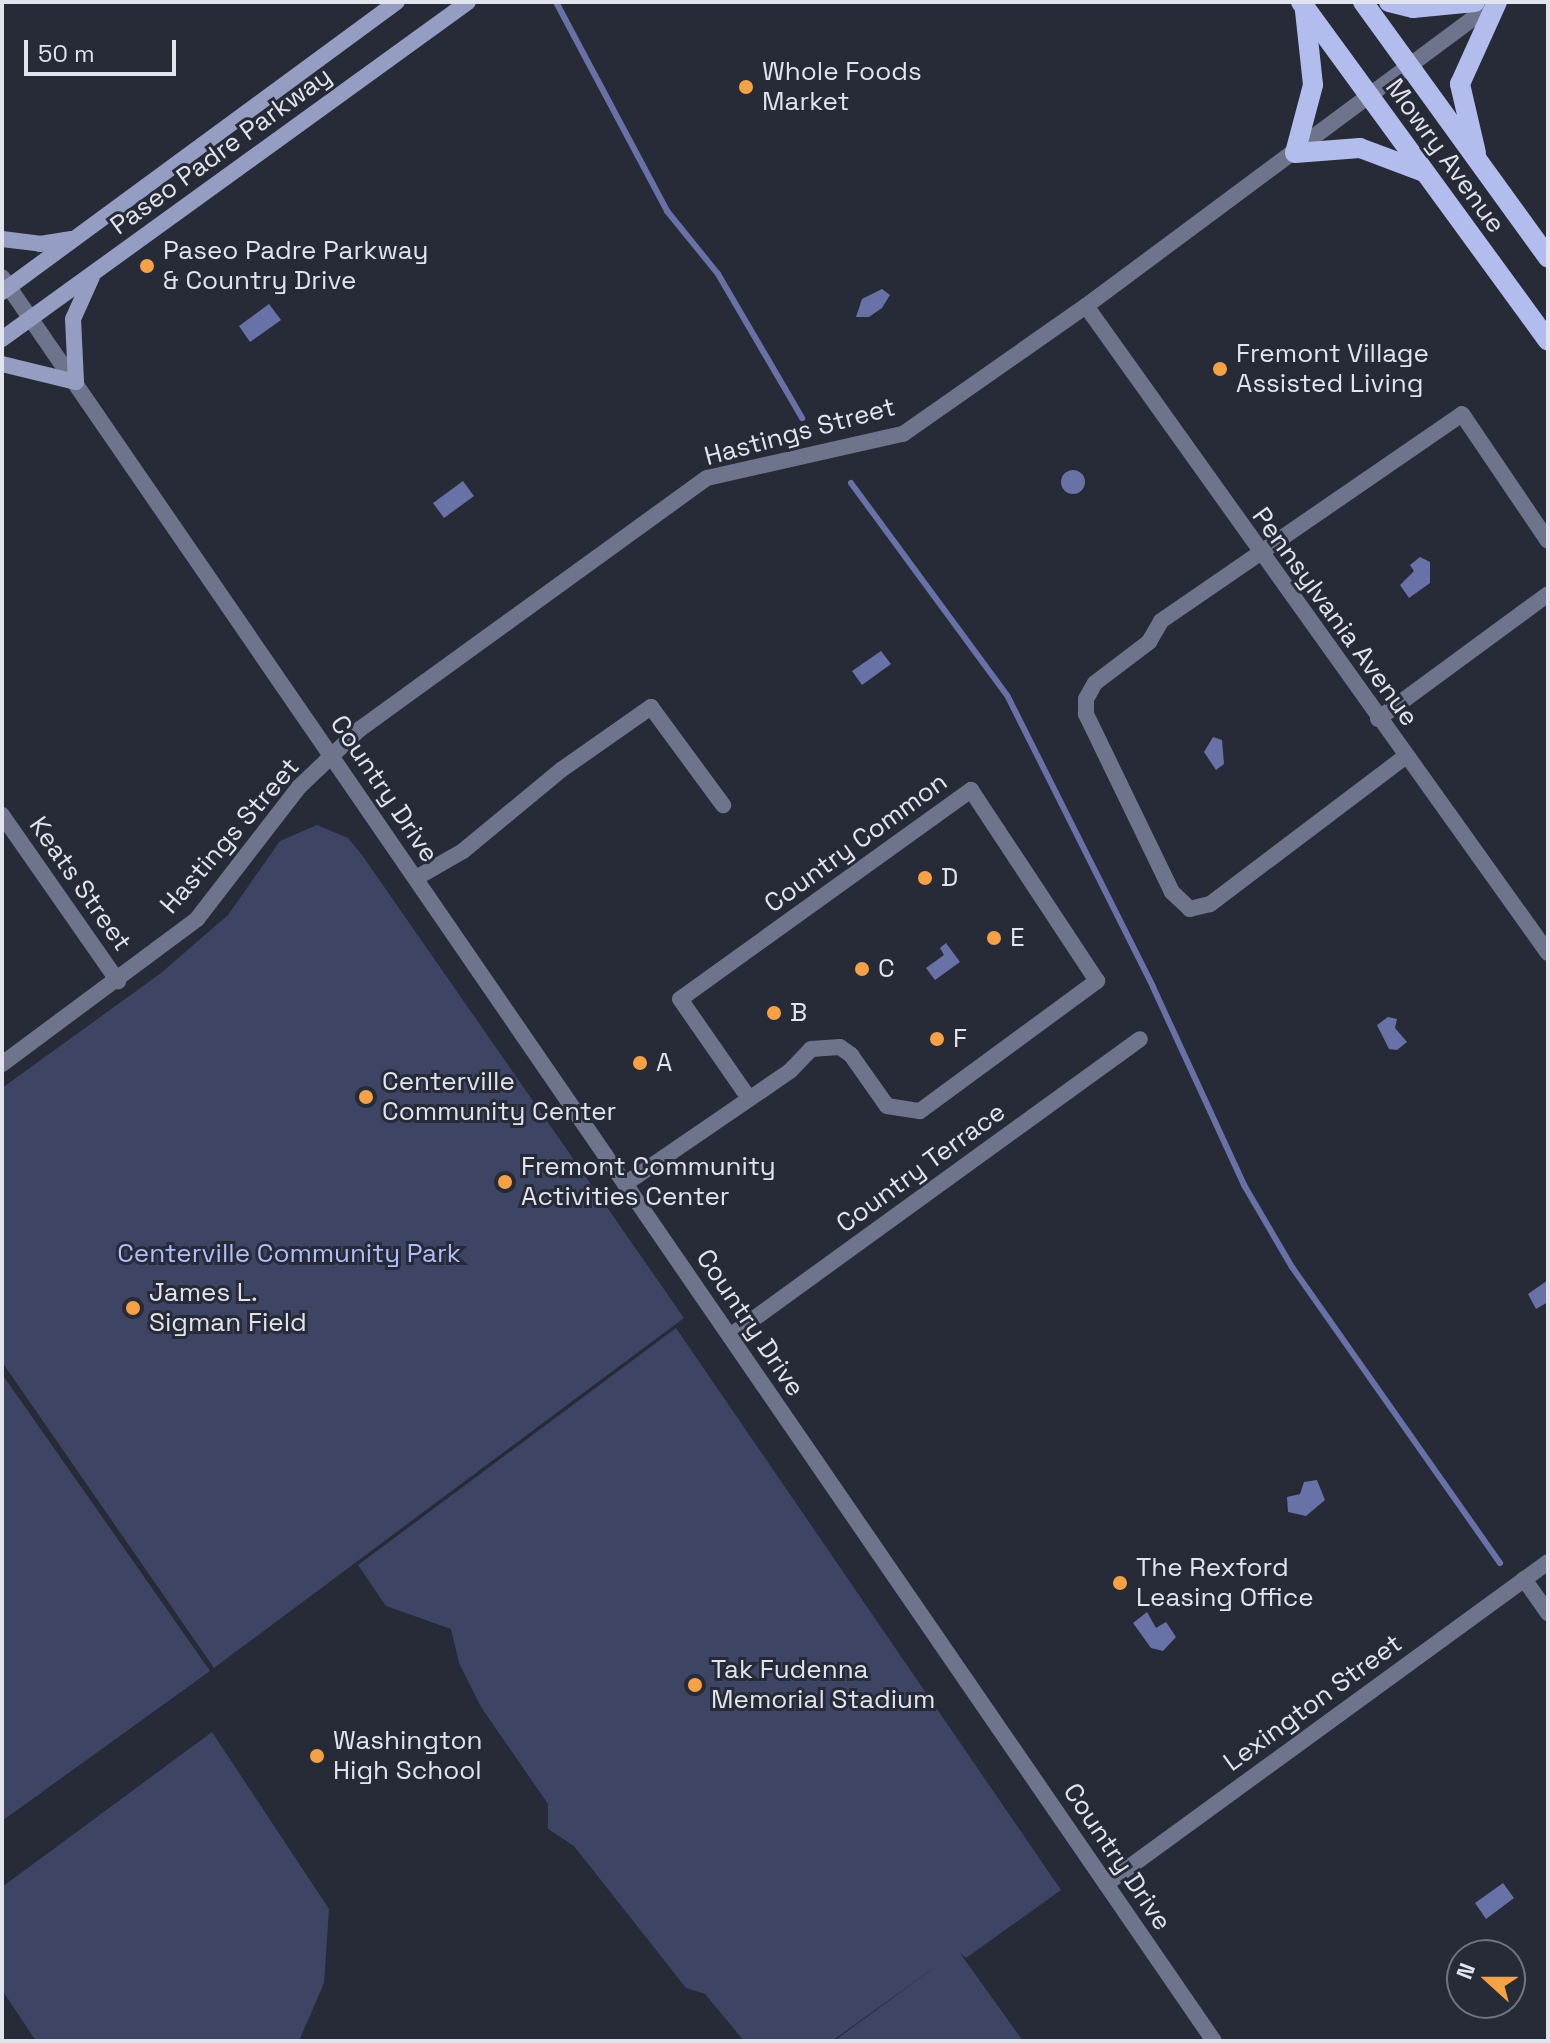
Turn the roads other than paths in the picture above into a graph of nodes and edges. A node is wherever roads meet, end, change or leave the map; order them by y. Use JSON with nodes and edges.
{"nodes":[{"id":1,"x":397,"y":2,"type":"edge"},
{"id":2,"x":468,"y":2,"type":"edge"},
{"id":3,"x":1363,"y":2,"type":"edge"},
{"id":4,"x":1389,"y":2,"type":"edge"},
{"id":5,"x":1475,"y":2,"type":"edge"},
{"id":6,"x":1496,"y":2,"type":"edge"},
{"id":7,"x":1302,"y":5,"type":"edge"},
{"id":8,"x":1407,"y":66,"type":"junction"},
{"id":9,"x":1368,"y":96,"type":"junction"},
{"id":10,"x":1295,"y":153,"type":"junction"},
{"id":11,"x":1478,"y":161,"type":"junction"},
{"id":12,"x":1424,"y":172,"type":"junction"},
{"id":13,"x":2,"y":239,"type":"edge"},
{"id":14,"x":73,"y":239,"type":"junction"},
{"id":15,"x":1548,"y":258,"type":"edge"},
{"id":16,"x":96,"y":270,"type":"junction"},
{"id":17,"x":4,"y":285,"type":"edge"},
{"id":18,"x":1086,"y":306,"type":"junction"},
{"id":19,"x":31,"y":317,"type":"junction"},
{"id":20,"x":2,"y":339,"type":"edge"},
{"id":21,"x":1548,"y":341,"type":"edge"},
{"id":22,"x":2,"y":364,"type":"edge"},
{"id":23,"x":76,"y":382,"type":"junction"},
{"id":24,"x":1548,"y":541,"type":"edge"},
{"id":25,"x":1260,"y":554,"type":"junction"},
{"id":26,"x":1548,"y":594,"type":"edge"},
{"id":27,"x":1378,"y":719,"type":"junction"},
{"id":28,"x":1406,"y":756,"type":"junction"},
{"id":29,"x":332,"y":757,"type":"junction"},
{"id":30,"x":723,"y":805,"type":"dead end"},
{"id":31,"x":2,"y":815,"type":"edge"},
{"id":32,"x":416,"y":878,"type":"junction"},
{"id":33,"x":1548,"y":953,"type":"edge"},
{"id":34,"x":118,"y":981,"type":"junction"},
{"id":35,"x":1097,"y":981,"type":"joint"},
{"id":36,"x":1140,"y":1039,"type":"dead end"},
{"id":37,"x":2,"y":1064,"type":"edge"},
{"id":38,"x":748,"y":1097,"type":"junction"},
{"id":39,"x":625,"y":1184,"type":"junction"},
{"id":40,"x":730,"y":1336,"type":"junction"},
{"id":41,"x":1548,"y":1562,"type":"edge"},
{"id":42,"x":1524,"y":1579,"type":"junction"},
{"id":43,"x":1548,"y":1613,"type":"edge"},
{"id":44,"x":1106,"y":1884,"type":"junction"},
{"id":45,"x":1214,"y":2041,"type":"edge"}],
"edges":[{"from":1,"to":14,"type":"main road","name":"Paseo Padre Parkway"},
{"from":2,"to":16,"type":"main road","name":"Paseo Padre Parkway"},
{"from":3,"to":8,"type":"main road","name":"Mowry Avenue"},
{"from":4,"to":5,"type":"main road"},
{"from":6,"to":8,"type":"street","name":"Hastings Street"},
{"from":6,"to":11,"type":"main road"},
{"from":7,"to":9,"type":"main road","name":"Mowry Avenue"},
{"from":7,"to":10,"type":"main road"},
{"from":8,"to":9,"type":"street","name":"Hastings Street"},
{"from":8,"to":11,"type":"main road","name":"Mowry Avenue"},
{"from":9,"to":10,"type":"street","name":"Hastings Street"},
{"from":9,"to":12,"type":"main road","name":"Mowry Avenue"},
{"from":10,"to":12,"type":"main road"},
{"from":10,"to":18,"type":"street","name":"Hastings Street"},
{"from":11,"to":15,"type":"main road","name":"Mowry Avenue"},
{"from":12,"to":21,"type":"main road","name":"Mowry Avenue"},
{"from":13,"to":14,"type":"main road"},
{"from":14,"to":17,"type":"main road","name":"Paseo Padre Parkway"},
{"from":16,"to":19,"type":"main road","name":"Paseo Padre Parkway"},
{"from":16,"to":23,"type":"main road"},
{"from":17,"to":19,"type":"street","name":"Country Drive"},
{"from":18,"to":25,"type":"street","name":"Pennsylvania Avenue"},
{"from":18,"to":29,"type":"street","name":"Hastings Street"},
{"from":19,"to":20,"type":"main road","name":"Paseo Padre Parkway"},
{"from":19,"to":23,"type":"street","name":"Country Drive"},
{"from":22,"to":23,"type":"main road"},
{"from":23,"to":29,"type":"street","name":"Country Drive"},
{"from":24,"to":25,"type":"street"},
{"from":25,"to":27,"type":"street","name":"Pennsylvania Avenue"},
{"from":25,"to":28,"type":"street"},
{"from":26,"to":27,"type":"street"},
{"from":27,"to":28,"type":"street","name":"Pennsylvania Avenue"},
{"from":28,"to":33,"type":"street","name":"Pennsylvania Avenue"},
{"from":29,"to":32,"type":"street","name":"Country Drive"},
{"from":29,"to":34,"type":"street","name":"Hastings Street"},
{"from":30,"to":32,"type":"street"},
{"from":31,"to":34,"type":"street","name":"Keats Street"},
{"from":32,"to":39,"type":"street","name":"Country Drive"},
{"from":34,"to":37,"type":"street","name":"Hastings Street"},
{"from":35,"to":38,"type":"street","name":"Country Terrace"},
{"from":35,"to":38,"type":"street","name":"Country Common"},
{"from":36,"to":40,"type":"street","name":"Country Terrace"},
{"from":38,"to":39,"type":"street","name":"Country Terrace"},
{"from":39,"to":40,"type":"street","name":"Country Drive"},
{"from":40,"to":44,"type":"street","name":"Country Drive"},
{"from":41,"to":42,"type":"street","name":"Lexington Street"},
{"from":42,"to":43,"type":"street"},
{"from":42,"to":44,"type":"street","name":"Lexington Street"},
{"from":44,"to":45,"type":"street","name":"Country Drive"}]}
